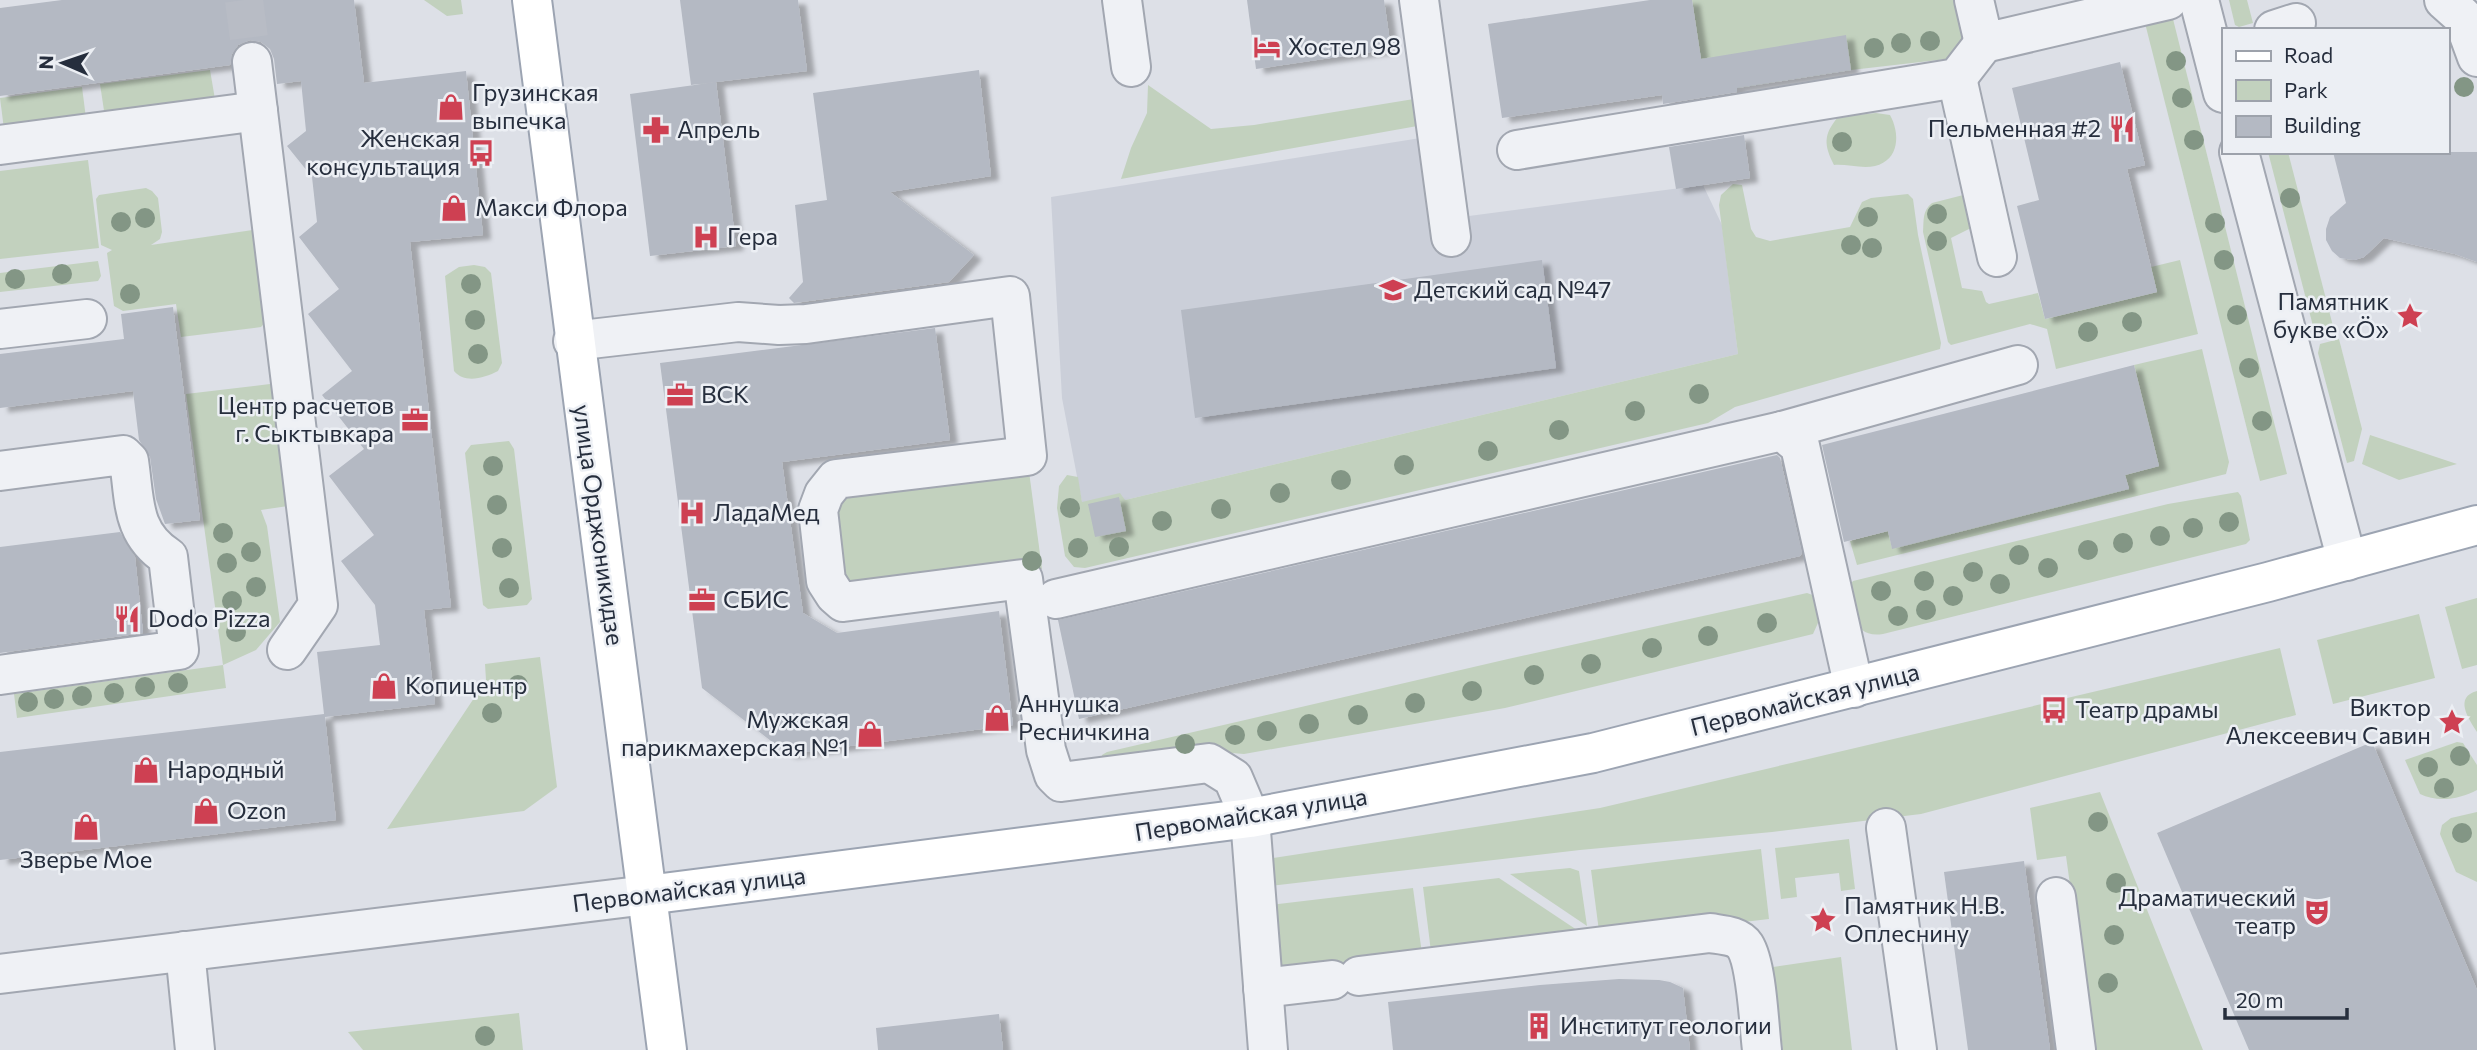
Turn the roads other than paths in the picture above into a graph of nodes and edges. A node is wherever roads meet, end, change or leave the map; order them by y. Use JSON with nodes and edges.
{"nodes":[{"id":1,"x":532,"y":0,"type":"edge"},
{"id":2,"x":1122,"y":0,"type":"edge"},
{"id":3,"x":1419,"y":0,"type":"edge"},
{"id":4,"x":1974,"y":0,"type":"edge"},
{"id":5,"x":2168,"y":0,"type":"edge"},
{"id":6,"x":2199,"y":0,"type":"edge"},
{"id":7,"x":2444,"y":0,"type":"edge"},
{"id":8,"x":1984,"y":43,"type":"junction"},
{"id":9,"x":2217,"y":46,"type":"edge"},
{"id":10,"x":2477,"y":57,"type":"edge"},
{"id":11,"x":252,"y":62,"type":"tunnel mouth"},
{"id":12,"x":1131,"y":67,"type":"dead end"},
{"id":13,"x":1956,"y":78,"type":"junction"},
{"id":14,"x":2222,"y":85,"type":"edge"},
{"id":15,"x":258,"y":111,"type":"junction"},
{"id":16,"x":0,"y":145,"type":"edge"},
{"id":17,"x":1517,"y":150,"type":"dead end"},
{"id":18,"x":2240,"y":154,"type":"edge"},
{"id":19,"x":1451,"y":237,"type":"dead end"},
{"id":20,"x":1997,"y":257,"type":"dead end"},
{"id":21,"x":88,"y":319,"type":"dead end"},
{"id":22,"x":0,"y":329,"type":"edge"},
{"id":23,"x":573,"y":341,"type":"junction"},
{"id":24,"x":2018,"y":365,"type":"dead end"},
{"id":25,"x":1782,"y":431,"type":"junction"},
{"id":26,"x":0,"y":471,"type":"edge"},
{"id":27,"x":2477,"y":525,"type":"edge"},
{"id":28,"x":2347,"y":561,"type":"junction"},
{"id":29,"x":1053,"y":596,"type":"junction"},
{"id":30,"x":287,"y":650,"type":"dead end"},
{"id":31,"x":0,"y":675,"type":"edge"},
{"id":32,"x":1854,"y":688,"type":"junction"},
{"id":33,"x":1250,"y":818,"type":"junction"},
{"id":34,"x":1886,"y":828,"type":"dead end"},
{"id":35,"x":647,"y":895,"type":"junction"},
{"id":36,"x":2056,"y":897,"type":"dead end"},
{"id":37,"x":185,"y":951,"type":"junction"},
{"id":38,"x":0,"y":974,"type":"edge"},
{"id":39,"x":1263,"y":988,"type":"junction"},
{"id":40,"x":195,"y":1050,"type":"edge"},
{"id":41,"x":667,"y":1050,"type":"edge"},
{"id":42,"x":1268,"y":1050,"type":"edge"},
{"id":43,"x":1762,"y":1050,"type":"edge"},
{"id":44,"x":1917,"y":1050,"type":"edge"},
{"id":45,"x":2076,"y":1050,"type":"edge"}],
"edges":[{"from":1,"to":23,"type":"main road","name":"улица Орджоникидзе"},
{"from":2,"to":12,"type":"street"},
{"from":3,"to":19,"type":"street"},
{"from":4,"to":8,"type":"street"},
{"from":5,"to":8,"type":"street"},
{"from":6,"to":9,"type":"street"},
{"from":7,"to":10,"type":"street"},
{"from":8,"to":13,"type":"street"},
{"from":9,"to":14,"type":"street"},
{"from":11,"to":15,"type":"street"},
{"from":13,"to":17,"type":"street"},
{"from":13,"to":20,"type":"street"},
{"from":15,"to":16,"type":"street"},
{"from":15,"to":30,"type":"street"},
{"from":18,"to":28,"type":"street"},
{"from":21,"to":22,"type":"street"},
{"from":23,"to":29,"type":"street"},
{"from":23,"to":35,"type":"main road","name":"улица Орджоникидзе"},
{"from":24,"to":25,"type":"street"},
{"from":25,"to":29,"type":"street"},
{"from":25,"to":32,"type":"street"},
{"from":26,"to":31,"type":"street"},
{"from":27,"to":28,"type":"main road","name":"Первомайская улица"},
{"from":28,"to":32,"type":"main road","name":"Первомайская улица"},
{"from":29,"to":33,"type":"street"},
{"from":32,"to":33,"type":"main road","name":"Первомайская улица"},
{"from":33,"to":35,"type":"main road","name":"Первомайская улица"},
{"from":33,"to":39,"type":"street"},
{"from":34,"to":44,"type":"street"},
{"from":35,"to":37,"type":"street","name":"Первомайская улица"},
{"from":35,"to":41,"type":"main road","name":"улица Орджоникидзе"},
{"from":36,"to":45,"type":"street"},
{"from":37,"to":38,"type":"street","name":"Первомайская улица"},
{"from":37,"to":40,"type":"street"},
{"from":39,"to":42,"type":"street"},
{"from":39,"to":43,"type":"street"}]}
